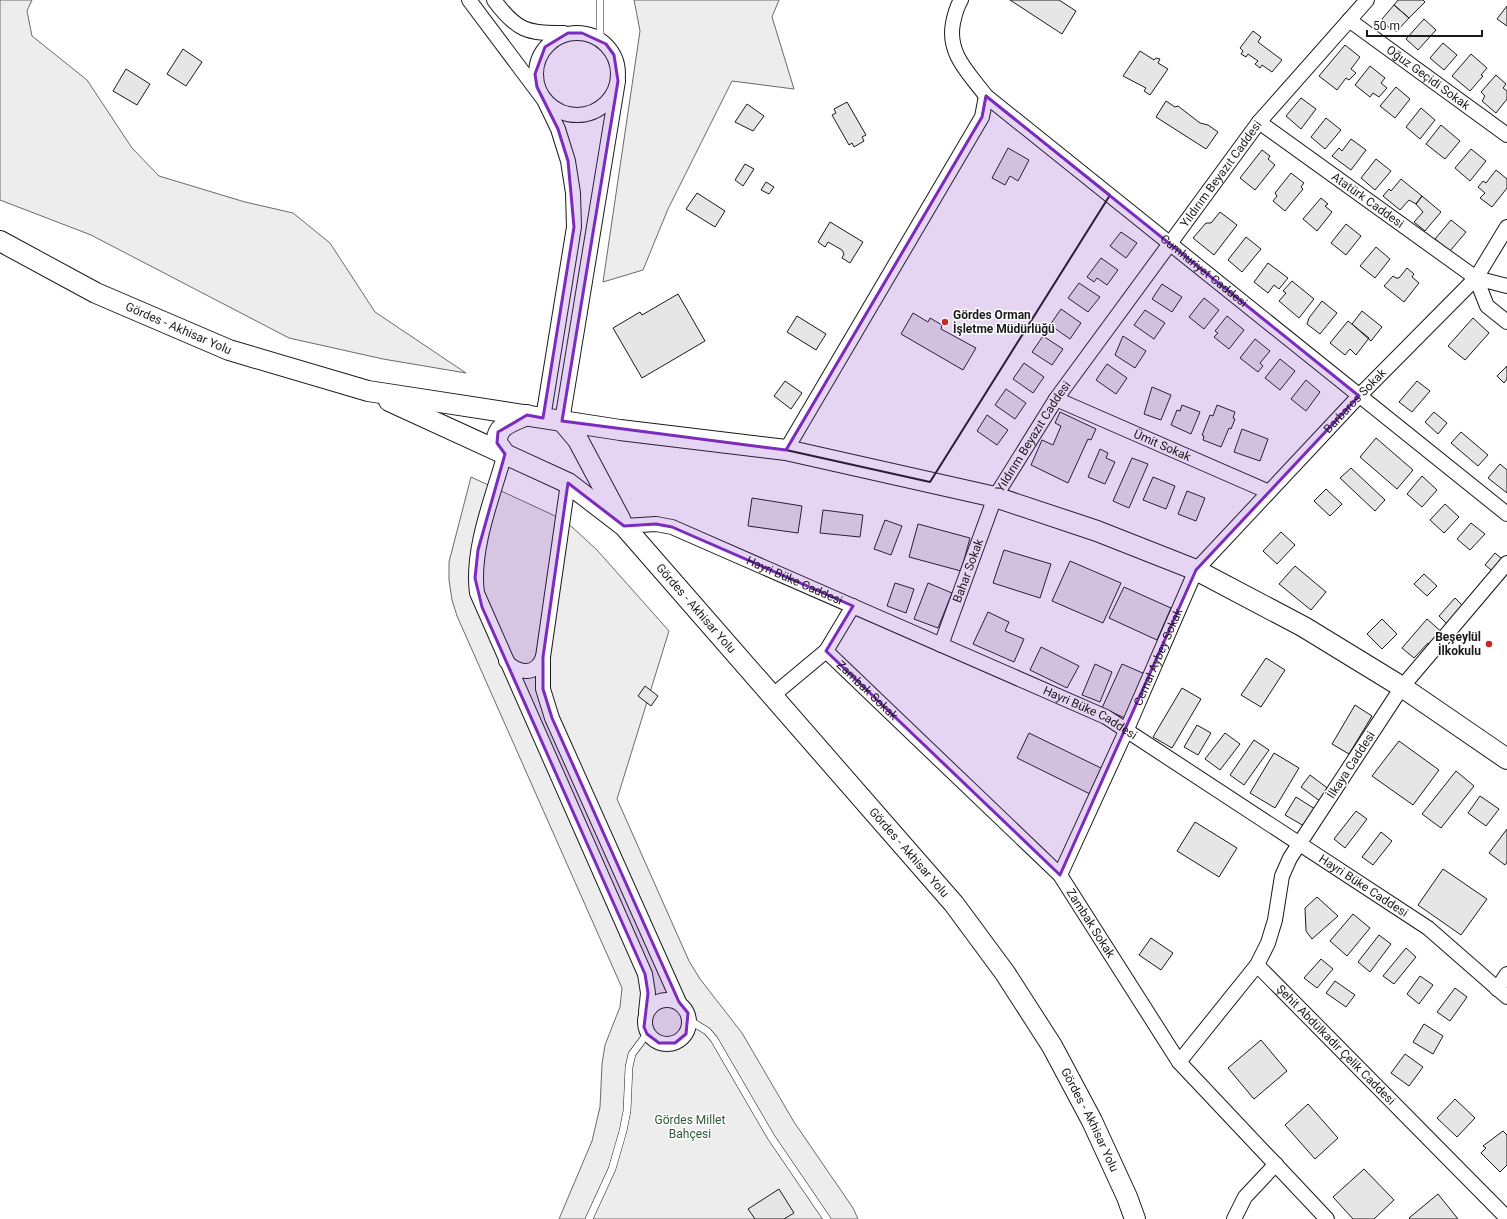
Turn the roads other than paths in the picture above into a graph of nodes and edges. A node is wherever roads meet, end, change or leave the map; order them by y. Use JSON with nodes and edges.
{"nodes":[{"id":1,"x":469,"y":0,"type":"edge"},
{"id":2,"x":494,"y":0,"type":"edge"},
{"id":3,"x":600,"y":0,"type":"edge"},
{"id":4,"x":961,"y":0,"type":"edge"},
{"id":5,"x":1367,"y":0,"type":"edge"},
{"id":6,"x":1349,"y":20,"type":"junction"},
{"id":7,"x":568,"y":33,"type":"junction"},
{"id":8,"x":600,"y":40,"type":"junction"},
{"id":9,"x":618,"y":81,"type":"junction"},
{"id":10,"x":986,"y":96,"type":"junction"},
{"id":11,"x":544,"y":100,"type":"junction"},
{"id":12,"x":1259,"y":122,"type":"junction"},
{"id":13,"x":1507,"y":135,"type":"edge"},
{"id":14,"x":1507,"y":227,"type":"edge"},
{"id":15,"x":0,"y":241,"type":"edge"},
{"id":16,"x":1170,"y":243,"type":"junction"},
{"id":17,"x":1476,"y":278,"type":"junction"},
{"id":18,"x":1507,"y":286,"type":"edge"},
{"id":19,"x":1507,"y":322,"type":"edge"},
{"id":20,"x":368,"y":391,"type":"junction"},
{"id":21,"x":1359,"y":396,"type":"junction"},
{"id":22,"x":1056,"y":399,"type":"junction"},
{"id":23,"x":535,"y":417,"type":"junction"},
{"id":24,"x":562,"y":421,"type":"junction"},
{"id":25,"x":620,"y":430,"type":"junction"},
{"id":26,"x":786,"y":450,"type":"junction"},
{"id":27,"x":505,"y":454,"type":"junction"},
{"id":28,"x":588,"y":460,"type":"junction"},
{"id":29,"x":568,"y":482,"type":"junction"},
{"id":30,"x":1270,"y":492,"type":"junction"},
{"id":31,"x":995,"y":497,"type":"junction"},
{"id":32,"x":1507,"y":514,"type":"edge"},
{"id":33,"x":624,"y":526,"type":"junction"},
{"id":34,"x":1507,"y":563,"type":"edge"},
{"id":35,"x":1196,"y":570,"type":"junction"},
{"id":36,"x":853,"y":606,"type":"junction"},
{"id":37,"x":941,"y":645,"type":"junction"},
{"id":38,"x":826,"y":651,"type":"junction"},
{"id":39,"x":543,"y":657,"type":"junction"},
{"id":40,"x":506,"y":660,"type":"junction"},
{"id":41,"x":1402,"y":687,"type":"junction"},
{"id":42,"x":772,"y":696,"type":"junction"},
{"id":43,"x":1127,"y":729,"type":"junction"},
{"id":44,"x":1507,"y":759,"type":"edge"},
{"id":45,"x":1300,"y":843,"type":"junction"},
{"id":46,"x":1060,"y":875,"type":"junction"},
{"id":47,"x":1257,"y":964,"type":"junction"},
{"id":48,"x":1507,"y":974,"type":"edge"},
{"id":49,"x":1502,"y":993,"type":"edge"},
{"id":50,"x":679,"y":1002,"type":"junction"},
{"id":51,"x":646,"y":1012,"type":"junction"},
{"id":52,"x":689,"y":1020,"type":"junction"},
{"id":53,"x":648,"y":1034,"type":"junction"},
{"id":54,"x":1180,"y":1062,"type":"junction"},
{"id":55,"x":1276,"y":1164,"type":"junction"},
{"id":56,"x":1507,"y":1218,"type":"edge"},
{"id":57,"x":589,"y":1219,"type":"edge"},
{"id":58,"x":827,"y":1219,"type":"edge"},
{"id":59,"x":1135,"y":1219,"type":"edge"},
{"id":60,"x":1234,"y":1219,"type":"edge"},
{"id":61,"x":1327,"y":1219,"type":"edge"}],
"edges":[{"from":1,"to":11,"type":"street"},
{"from":2,"to":7,"type":"street"},
{"from":3,"to":8,"type":"lane"},
{"from":4,"to":10,"type":"street","name":"Cumhuriyet Caddesi"},
{"from":5,"to":6,"type":"street","name":"Yıldırım Beyazıt Caddesi"},
{"from":6,"to":12,"type":"street","name":"Yıldırım Beyazıt Caddesi"},
{"from":6,"to":13,"type":"street","name":"Oğuz Geçidi Sokak"},
{"from":7,"to":8,"type":"street"},
{"from":7,"to":11,"type":"street"},
{"from":8,"to":9,"type":"street"},
{"from":9,"to":11,"type":"street"},
{"from":9,"to":24,"type":"street"},
{"from":10,"to":16,"type":"street","name":"Cumhuriyet Caddesi"},
{"from":10,"to":26,"type":"street"},
{"from":11,"to":23,"type":"street"},
{"from":12,"to":16,"type":"street","name":"Yıldırım Beyazıt Caddesi"},
{"from":12,"to":17,"type":"street","name":"Atatürk Caddesi"},
{"from":14,"to":17,"type":"street","name":"Barbaros Sokak"},
{"from":15,"to":20,"type":"main road","name":"Gördes - Akhisar Yolu"},
{"from":16,"to":21,"type":"street","name":"Cumhuriyet Caddesi"},
{"from":16,"to":22,"type":"street","name":"Yıldırım Beyazıt Caddesi"},
{"from":17,"to":18,"type":"street","name":"Atatürk Caddesi"},
{"from":17,"to":19,"type":"street"},
{"from":17,"to":21,"type":"street","name":"Barbaros Sokak"},
{"from":20,"to":23,"type":"main road","name":"Gördes - Akhisar Yolu"},
{"from":20,"to":27,"type":"main road","name":"Gördes - Akhisar Yolu"},
{"from":21,"to":30,"type":"street","name":"Barbaros Sokak"},
{"from":21,"to":32,"type":"street","name":"Cumhuriyet Caddesi"},
{"from":22,"to":30,"type":"street","name":"Ümit Sokak"},
{"from":22,"to":31,"type":"street","name":"Yıldırım Beyazıt Caddesi"},
{"from":23,"to":24,"type":"main road","name":"Gördes - Akhisar Yolu"},
{"from":23,"to":27,"type":"main road"},
{"from":24,"to":25,"type":"main road","name":"Gördes - Akhisar Yolu"},
{"from":24,"to":28,"type":"main road","name":"Gördes - Akhisar Yolu"},
{"from":25,"to":26,"type":"main road"},
{"from":25,"to":28,"type":"main road"},
{"from":26,"to":31,"type":"main road"},
{"from":27,"to":29,"type":"main road","name":"Gördes - Akhisar Yolu"},
{"from":27,"to":40,"type":"street"},
{"from":28,"to":29,"type":"main road"},
{"from":28,"to":33,"type":"main road","name":"Gördes - Akhisar Yolu"},
{"from":29,"to":33,"type":"main road","name":"Gördes - Akhisar Yolu"},
{"from":29,"to":39,"type":"street"},
{"from":30,"to":35,"type":"street","name":"Barbaros Sokak"},
{"from":31,"to":35,"type":"main road"},
{"from":31,"to":37,"type":"street","name":"Bahar Sokak"},
{"from":33,"to":36,"type":"street","name":"Hayri Büke Caddesi"},
{"from":33,"to":42,"type":"main road","name":"Gördes - Akhisar Yolu"},
{"from":34,"to":41,"type":"street","name":"İlkaya Caddesi"},
{"from":35,"to":41,"type":"main road"},
{"from":35,"to":43,"type":"street","name":"Cemal Aybey Sokak"},
{"from":36,"to":37,"type":"street","name":"Hayri Büke Caddesi"},
{"from":36,"to":38,"type":"street"},
{"from":37,"to":43,"type":"street","name":"Hayri Büke Caddesi"},
{"from":38,"to":42,"type":"street"},
{"from":38,"to":46,"type":"street","name":"Zambak Sokak"},
{"from":39,"to":40,"type":"street"},
{"from":39,"to":50,"type":"street"},
{"from":40,"to":51,"type":"street"},
{"from":41,"to":44,"type":"main road"},
{"from":41,"to":45,"type":"street","name":"İlkaya Caddesi"},
{"from":42,"to":59,"type":"main road","name":"Gördes - Akhisar Yolu"},
{"from":43,"to":45,"type":"street","name":"Hayri Büke Caddesi"},
{"from":43,"to":46,"type":"street","name":"Cemal Aybey Sokak"},
{"from":45,"to":47,"type":"street"},
{"from":45,"to":49,"type":"street","name":"Hayri Büke Caddesi"},
{"from":46,"to":54,"type":"street","name":"Zambak Sokak"},
{"from":47,"to":54,"type":"street"},
{"from":47,"to":56,"type":"street","name":"Şehit Abdülkadir Çelik Caddesi"},
{"from":48,"to":49,"type":"street"},
{"from":50,"to":51,"type":"street"},
{"from":50,"to":52,"type":"street"},
{"from":51,"to":53,"type":"street"},
{"from":52,"to":53,"type":"street"},
{"from":52,"to":58,"type":"lane"},
{"from":53,"to":57,"type":"lane"},
{"from":54,"to":55,"type":"street","name":"Zambak Sokak"},
{"from":55,"to":60,"type":"street"},
{"from":55,"to":61,"type":"street","name":"Zambak Sokak"}]}
